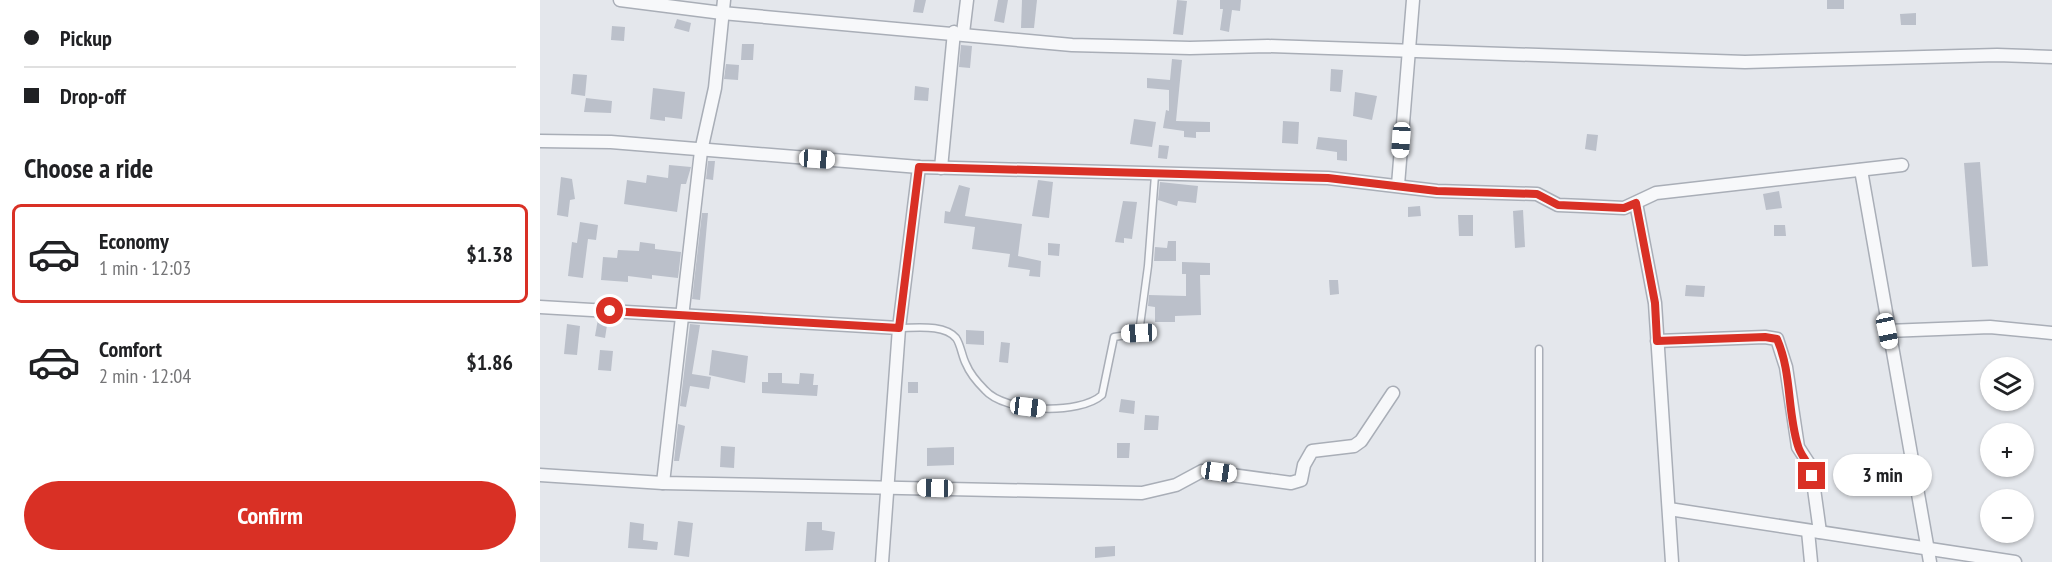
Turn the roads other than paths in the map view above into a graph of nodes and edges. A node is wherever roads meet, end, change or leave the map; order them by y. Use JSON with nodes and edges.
{"nodes":[{"id":1,"x":620,"y":0,"type":"edge"},
{"id":2,"x":967,"y":0,"type":"edge"},
{"id":3,"x":1413,"y":0,"type":"edge"},
{"id":4,"x":723,"y":6,"type":"edge"},
{"id":5,"x":958,"y":33,"type":"junction"},
{"id":6,"x":1408,"y":51,"type":"junction"},
{"id":7,"x":2052,"y":57,"type":"edge"},
{"id":8,"x":540,"y":141,"type":"edge"},
{"id":9,"x":701,"y":151,"type":"junction"},
{"id":10,"x":1902,"y":165,"type":"dead end"},
{"id":11,"x":919,"y":167,"type":"junction"},
{"id":12,"x":941,"y":168,"type":"junction"},
{"id":13,"x":1861,"y":170,"type":"junction"},
{"id":14,"x":1155,"y":175,"type":"junction"},
{"id":15,"x":1398,"y":185,"type":"junction"},
{"id":16,"x":1636,"y":203,"type":"junction"},
{"id":17,"x":540,"y":307,"type":"edge"},
{"id":18,"x":680,"y":316,"type":"junction"},
{"id":19,"x":899,"y":328,"type":"junction"},
{"id":20,"x":1887,"y":331,"type":"junction"},
{"id":21,"x":2052,"y":333,"type":"edge"},
{"id":22,"x":1657,"y":341,"type":"junction"},
{"id":23,"x":1539,"y":349,"type":"dead end"},
{"id":24,"x":1394,"y":393,"type":"dead end"},
{"id":25,"x":540,"y":475,"type":"edge"},
{"id":26,"x":663,"y":483,"type":"junction"},
{"id":27,"x":889,"y":487,"type":"junction"},
{"id":28,"x":1669,"y":510,"type":"junction"},
{"id":29,"x":1814,"y":532,"type":"junction"},
{"id":30,"x":1926,"y":548,"type":"junction"},
{"id":31,"x":882,"y":562,"type":"edge"},
{"id":32,"x":1539,"y":562,"type":"edge"},
{"id":33,"x":1672,"y":562,"type":"edge"},
{"id":34,"x":1811,"y":562,"type":"edge"},
{"id":35,"x":1930,"y":562,"type":"edge"},
{"id":36,"x":2015,"y":562,"type":"edge"}],
"edges":[{"from":1,"to":4,"type":"street"},
{"from":2,"to":5,"type":"street"},
{"from":3,"to":6,"type":"street"},
{"from":4,"to":5,"type":"street"},
{"from":4,"to":9,"type":"street"},
{"from":5,"to":6,"type":"street"},
{"from":5,"to":12,"type":"street"},
{"from":6,"to":7,"type":"street"},
{"from":6,"to":15,"type":"street"},
{"from":8,"to":9,"type":"street"},
{"from":9,"to":11,"type":"street"},
{"from":9,"to":18,"type":"street"},
{"from":10,"to":13,"type":"street"},
{"from":11,"to":12,"type":"street"},
{"from":11,"to":19,"type":"street"},
{"from":12,"to":14,"type":"street"},
{"from":13,"to":16,"type":"street"},
{"from":13,"to":20,"type":"street"},
{"from":14,"to":15,"type":"street"},
{"from":14,"to":19,"type":"lane"},
{"from":15,"to":16,"type":"street"},
{"from":16,"to":22,"type":"street"},
{"from":17,"to":18,"type":"street"},
{"from":18,"to":19,"type":"street"},
{"from":18,"to":26,"type":"street"},
{"from":19,"to":27,"type":"street"},
{"from":20,"to":21,"type":"street"},
{"from":20,"to":30,"type":"street"},
{"from":22,"to":28,"type":"street"},
{"from":22,"to":29,"type":"street"},
{"from":23,"to":32,"type":"lane"},
{"from":24,"to":27,"type":"street"},
{"from":25,"to":26,"type":"street"},
{"from":26,"to":27,"type":"street"},
{"from":27,"to":31,"type":"street"},
{"from":28,"to":29,"type":"street"},
{"from":28,"to":33,"type":"street"},
{"from":29,"to":30,"type":"street"},
{"from":29,"to":34,"type":"street"},
{"from":30,"to":35,"type":"street"},
{"from":30,"to":36,"type":"street"}]}
